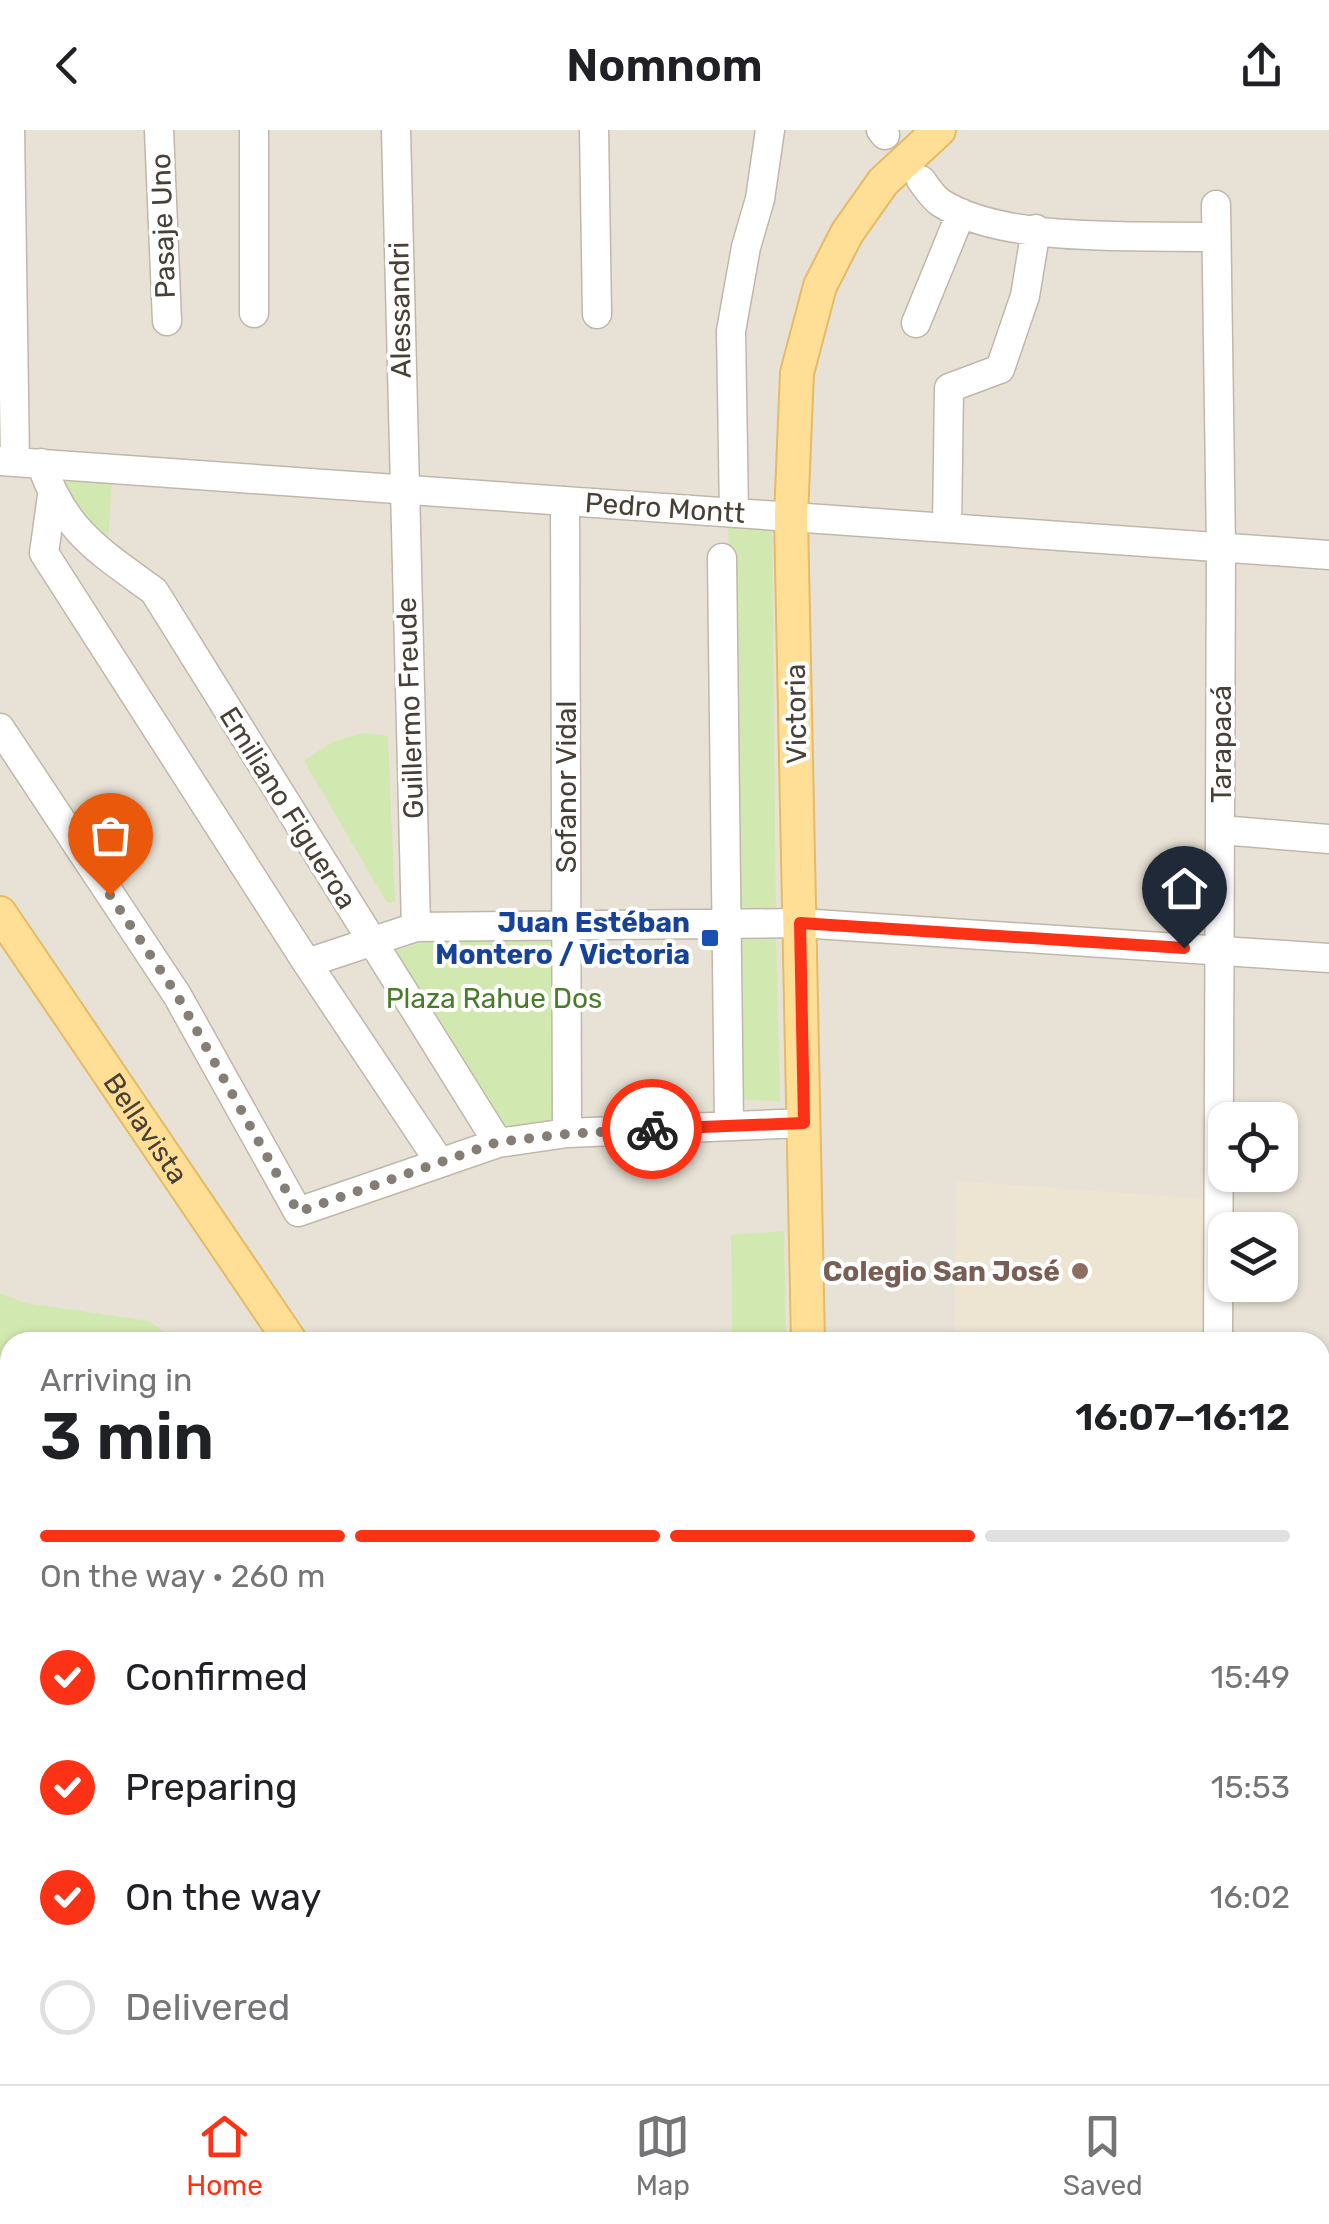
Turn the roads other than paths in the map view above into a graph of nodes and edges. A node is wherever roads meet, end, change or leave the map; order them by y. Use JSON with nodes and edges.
{"nodes":[{"id":1,"x":10,"y":130,"type":"edge"},
{"id":2,"x":160,"y":130,"type":"edge"},
{"id":3,"x":254,"y":130,"type":"edge"},
{"id":4,"x":396,"y":130,"type":"edge"},
{"id":5,"x":594,"y":130,"type":"edge"},
{"id":6,"x":770,"y":130,"type":"edge"},
{"id":7,"x":938,"y":130,"type":"edge"},
{"id":8,"x":921,"y":180,"type":"dead end"},
{"id":9,"x":1216,"y":205,"type":"dead end"},
{"id":10,"x":960,"y":213,"type":"junction"},
{"id":11,"x":1036,"y":230,"type":"junction"},
{"id":12,"x":1216,"y":237,"type":"junction"},
{"id":13,"x":254,"y":312,"type":"dead end"},
{"id":14,"x":597,"y":314,"type":"dead end"},
{"id":15,"x":168,"y":322,"type":"dead end"},
{"id":16,"x":916,"y":324,"type":"dead end"},
{"id":17,"x":19,"y":462,"type":"edge"},
{"id":18,"x":403,"y":489,"type":"junction"},
{"id":19,"x":52,"y":496,"type":"junction"},
{"id":20,"x":565,"y":501,"type":"junction"},
{"id":21,"x":734,"y":513,"type":"junction"},
{"id":22,"x":792,"y":517,"type":"junction"},
{"id":23,"x":947,"y":528,"type":"junction"},
{"id":24,"x":1221,"y":548,"type":"junction"},
{"id":25,"x":1329,"y":555,"type":"edge"},
{"id":26,"x":722,"y":558,"type":"dead end"},
{"id":27,"x":0,"y":728,"type":"edge"},
{"id":28,"x":1221,"y":830,"type":"junction"},
{"id":29,"x":1329,"y":839,"type":"edge"},
{"id":30,"x":0,"y":913,"type":"edge"},
{"id":31,"x":726,"y":923,"type":"junction"},
{"id":32,"x":800,"y":923,"type":"junction"},
{"id":33,"x":566,"y":925,"type":"junction"},
{"id":34,"x":416,"y":927,"type":"junction"},
{"id":35,"x":372,"y":941,"type":"junction"},
{"id":36,"x":1220,"y":951,"type":"junction"},
{"id":37,"x":1329,"y":958,"type":"edge"},
{"id":38,"x":307,"y":964,"type":"junction"},
{"id":39,"x":804,"y":1123,"type":"junction"},
{"id":40,"x":729,"y":1124,"type":"junction"},
{"id":41,"x":567,"y":1134,"type":"junction"},
{"id":42,"x":498,"y":1142,"type":"junction"},
{"id":43,"x":439,"y":1161,"type":"junction"},
{"id":44,"x":284,"y":1332,"type":"edge"},
{"id":45,"x":808,"y":1332,"type":"edge"},
{"id":46,"x":1218,"y":1332,"type":"edge"}],
"edges":[{"from":1,"to":17,"type":"street","name":"Emiliano Figueroa"},
{"from":2,"to":15,"type":"street","name":"Pasaje Uno"},
{"from":3,"to":13,"type":"street"},
{"from":4,"to":18,"type":"street","name":"Alessandri"},
{"from":5,"to":14,"type":"street"},
{"from":6,"to":21,"type":"street"},
{"from":7,"to":22,"type":"main road","name":"Victoria"},
{"from":8,"to":10,"type":"street"},
{"from":9,"to":12,"type":"street","name":"Tarapacá"},
{"from":10,"to":11,"type":"street"},
{"from":10,"to":16,"type":"street"},
{"from":11,"to":12,"type":"street"},
{"from":11,"to":23,"type":"street"},
{"from":12,"to":24,"type":"street","name":"Tarapacá"},
{"from":17,"to":18,"type":"street","name":"Pedro Montt"},
{"from":17,"to":19,"type":"street","name":"Emiliano Figueroa"},
{"from":18,"to":20,"type":"street","name":"Pedro Montt"},
{"from":18,"to":34,"type":"street","name":"Guillermo Freude"},
{"from":19,"to":35,"type":"street","name":"Emiliano Figueroa"},
{"from":19,"to":38,"type":"street","name":"Emiliano Figueroa"},
{"from":20,"to":21,"type":"street","name":"Pedro Montt"},
{"from":20,"to":33,"type":"street","name":"Sofanor Vidal"},
{"from":21,"to":22,"type":"street","name":"Pedro Montt"},
{"from":22,"to":23,"type":"street","name":"Pedro Montt"},
{"from":22,"to":32,"type":"main road","name":"Victoria"},
{"from":23,"to":24,"type":"street","name":"Pedro Montt"},
{"from":24,"to":25,"type":"street","name":"Pedro Montt"},
{"from":24,"to":28,"type":"street","name":"Tarapacá"},
{"from":26,"to":31,"type":"street"},
{"from":27,"to":43,"type":"street"},
{"from":28,"to":29,"type":"street"},
{"from":28,"to":36,"type":"street","name":"Tarapacá"},
{"from":30,"to":44,"type":"main road","name":"Bellavista"},
{"from":31,"to":32,"type":"street"},
{"from":31,"to":33,"type":"street"},
{"from":31,"to":40,"type":"street"},
{"from":32,"to":36,"type":"street"},
{"from":32,"to":39,"type":"main road","name":"Victoria"},
{"from":33,"to":34,"type":"street"},
{"from":33,"to":41,"type":"street","name":"Sofanor Vidal"},
{"from":34,"to":35,"type":"street"},
{"from":35,"to":38,"type":"street"},
{"from":35,"to":42,"type":"street","name":"Emiliano Figueroa"},
{"from":36,"to":37,"type":"street"},
{"from":36,"to":46,"type":"street","name":"Tarapacá"},
{"from":38,"to":43,"type":"street","name":"Emiliano Figueroa"},
{"from":39,"to":40,"type":"street"},
{"from":39,"to":45,"type":"main road","name":"Victoria"},
{"from":40,"to":41,"type":"street"},
{"from":41,"to":42,"type":"street"},
{"from":42,"to":43,"type":"street"}]}
